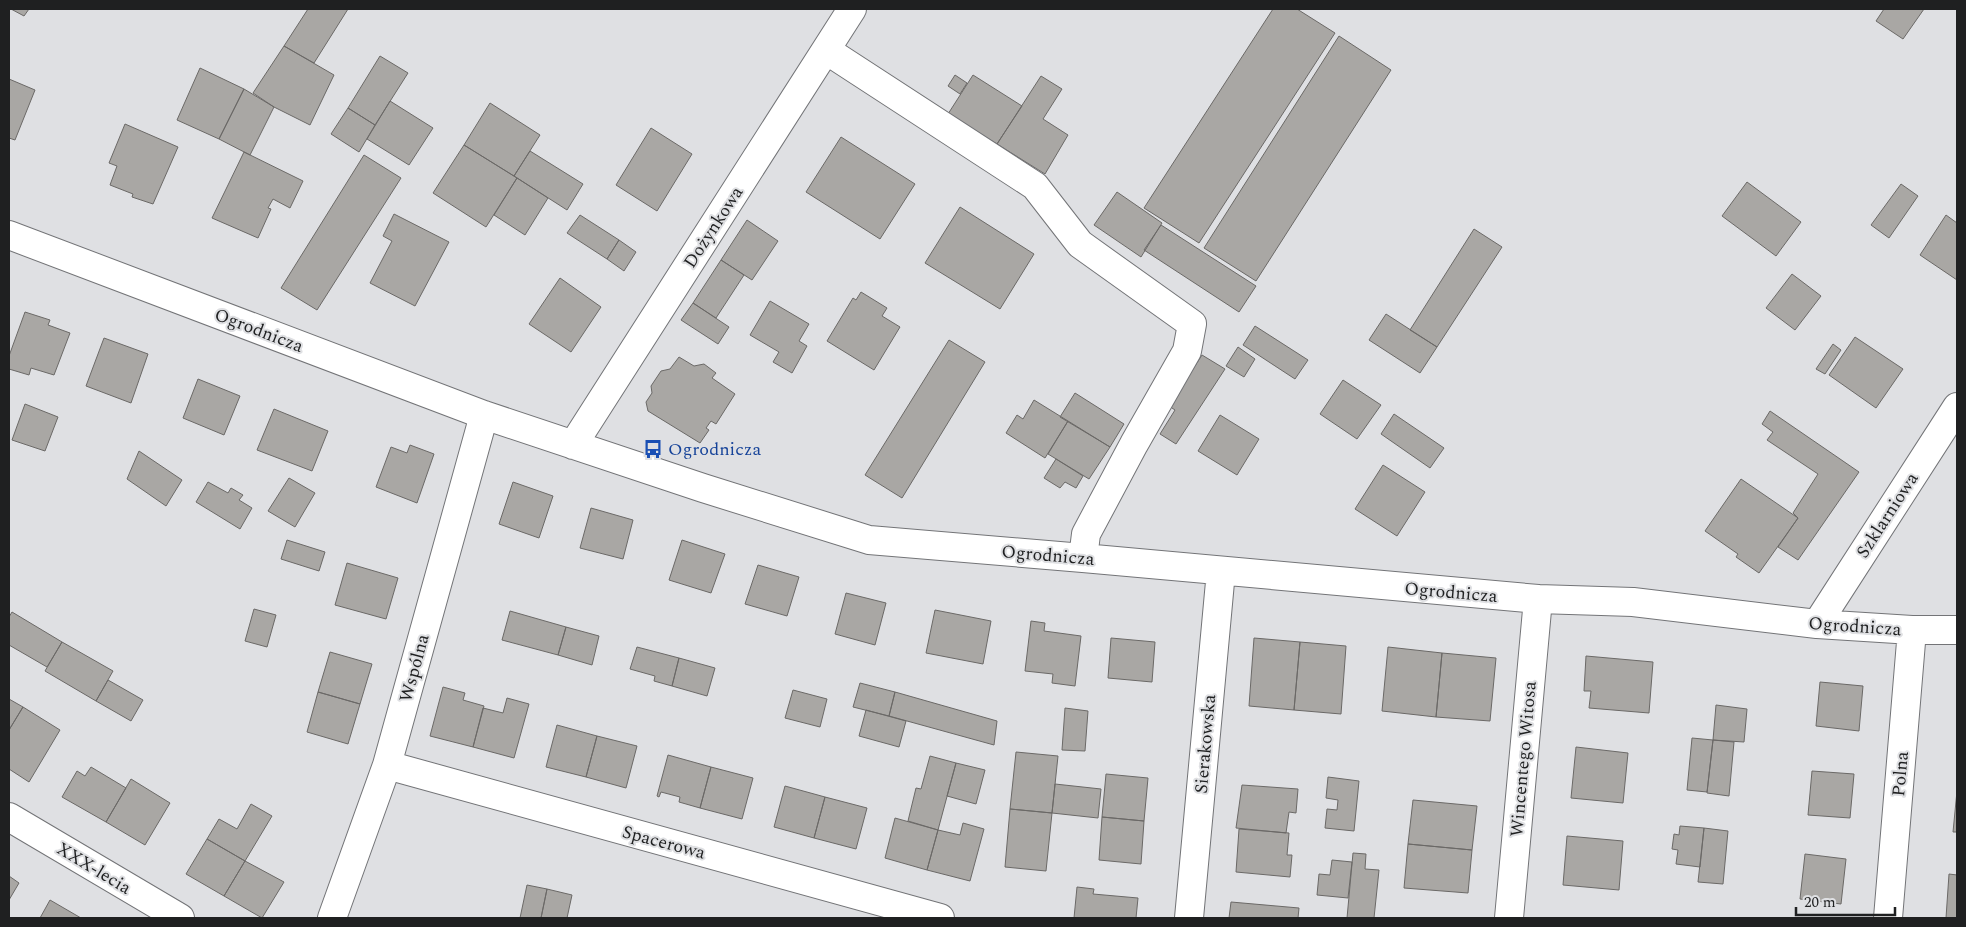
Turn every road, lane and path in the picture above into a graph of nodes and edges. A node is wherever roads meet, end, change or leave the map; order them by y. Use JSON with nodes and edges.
{"nodes":[{"id":1,"x":852,"y":9,"type":"edge"},
{"id":2,"x":826,"y":50,"type":"junction"},
{"id":3,"x":9,"y":235,"type":"edge"},
{"id":4,"x":1957,"y":407,"type":"edge"},
{"id":5,"x":484,"y":415,"type":"junction"},
{"id":6,"x":573,"y":445,"type":"junction"},
{"id":7,"x":1083,"y":558,"type":"junction"},
{"id":8,"x":1221,"y":571,"type":"junction"},
{"id":9,"x":1538,"y":599,"type":"junction"},
{"id":10,"x":1817,"y":624,"type":"junction"},
{"id":11,"x":1912,"y":630,"type":"junction"},
{"id":12,"x":1957,"y":630,"type":"edge"},
{"id":13,"x":387,"y":765,"type":"junction"},
{"id":14,"x":9,"y":817,"type":"edge"},
{"id":15,"x":180,"y":918,"type":"edge"},
{"id":16,"x":332,"y":918,"type":"edge"},
{"id":17,"x":940,"y":918,"type":"edge"},
{"id":18,"x":1189,"y":918,"type":"edge"},
{"id":19,"x":1509,"y":918,"type":"edge"},
{"id":20,"x":1888,"y":918,"type":"edge"}],
"edges":[{"from":1,"to":2,"type":"street","name":"Dożynkowa"},
{"from":2,"to":6,"type":"street","name":"Dożynkowa"},
{"from":2,"to":7,"type":"street"},
{"from":3,"to":5,"type":"street","name":"Ogrodnicza"},
{"from":4,"to":10,"type":"street","name":"Szklarniowa"},
{"from":5,"to":6,"type":"street","name":"Ogrodnicza"},
{"from":5,"to":13,"type":"street","name":"Wspólna"},
{"from":6,"to":7,"type":"street","name":"Ogrodnicza"},
{"from":7,"to":8,"type":"street","name":"Ogrodnicza"},
{"from":8,"to":9,"type":"street","name":"Ogrodnicza"},
{"from":8,"to":18,"type":"street","name":"Sierakowska"},
{"from":9,"to":10,"type":"street","name":"Ogrodnicza"},
{"from":9,"to":19,"type":"street","name":"Wincentego Witosa"},
{"from":10,"to":11,"type":"street","name":"Ogrodnicza"},
{"from":11,"to":12,"type":"street","name":"Ogrodnicza"},
{"from":11,"to":20,"type":"street","name":"Polna"},
{"from":13,"to":16,"type":"street","name":"Wspólna"},
{"from":13,"to":17,"type":"street","name":"Spacerowa"},
{"from":14,"to":15,"type":"street","name":"XXX-lecia"}]}
